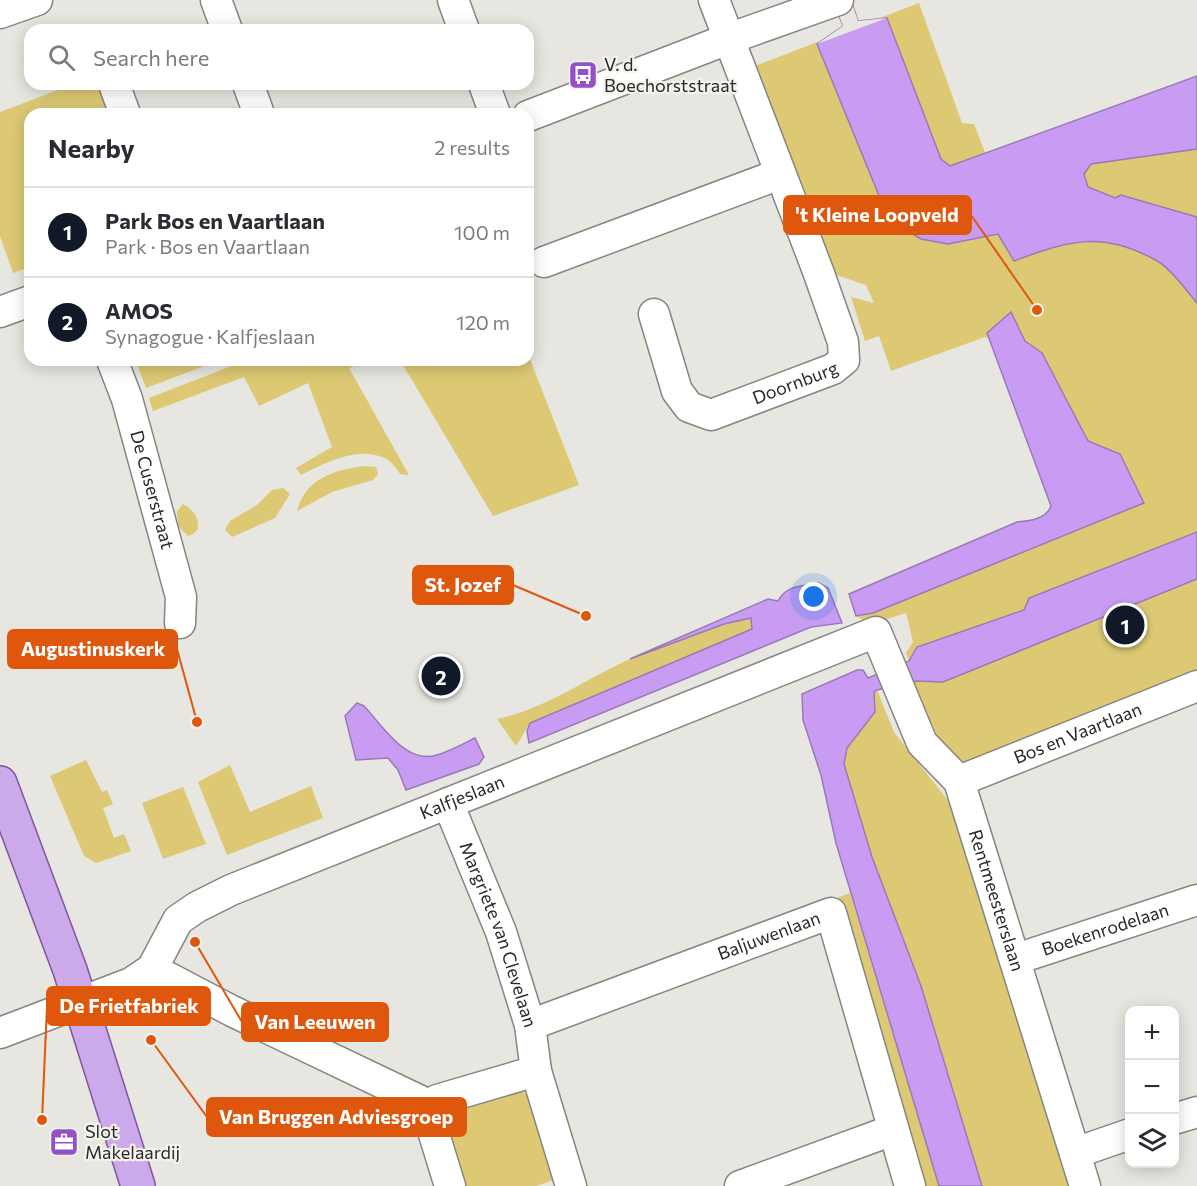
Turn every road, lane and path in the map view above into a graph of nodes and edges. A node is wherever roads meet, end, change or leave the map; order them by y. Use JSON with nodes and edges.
{"nodes":[{"id":1,"x":37,"y":0,"type":"edge"},
{"id":2,"x":216,"y":0,"type":"edge"},
{"id":3,"x":453,"y":0,"type":"edge"},
{"id":4,"x":714,"y":0,"type":"edge"},
{"id":5,"x":836,"y":1,"type":"edge"},
{"id":6,"x":0,"y":13,"type":"edge"},
{"id":7,"x":226,"y":24,"type":"edge"},
{"id":8,"x":462,"y":24,"type":"edge"},
{"id":9,"x":728,"y":39,"type":"junction"},
{"id":10,"x":116,"y":90,"type":"edge"},
{"id":11,"x":250,"y":90,"type":"edge"},
{"id":12,"x":486,"y":90,"type":"edge"},
{"id":13,"x":123,"y":108,"type":"edge"},
{"id":14,"x":257,"y":108,"type":"edge"},
{"id":15,"x":493,"y":108,"type":"edge"},
{"id":16,"x":534,"y":114,"type":"edge"},
{"id":17,"x":780,"y":174,"type":"junction"},
{"id":18,"x":544,"y":262,"type":"dead end"},
{"id":19,"x":24,"y":303,"type":"edge"},
{"id":20,"x":0,"y":312,"type":"edge"},
{"id":21,"x":654,"y":314,"type":"dead end"},
{"id":22,"x":114,"y":366,"type":"edge"},
{"id":23,"x":180,"y":623,"type":"dead end"},
{"id":24,"x":876,"y":632,"type":"joint"},
{"id":25,"x":1197,"y":686,"type":"edge"},
{"id":26,"x":959,"y":782,"type":"junction"},
{"id":27,"x":0,"y":783,"type":"edge"},
{"id":28,"x":448,"y":802,"type":"junction"},
{"id":29,"x":1197,"y":900,"type":"edge"},
{"id":30,"x":1016,"y":959,"type":"junction"},
{"id":31,"x":152,"y":969,"type":"junction"},
{"id":32,"x":81,"y":1004,"type":"junction"},
{"id":33,"x":530,"y":1025,"type":"junction"},
{"id":34,"x":0,"y":1033,"type":"edge"},
{"id":35,"x":536,"y":1071,"type":"junction"},
{"id":36,"x":433,"y":1107,"type":"junction"},
{"id":37,"x":1197,"y":1112,"type":"edge"},
{"id":38,"x":1179,"y":1117,"type":"edge"},
{"id":39,"x":893,"y":1130,"type":"junction"},
{"id":40,"x":1125,"y":1136,"type":"edge"},
{"id":41,"x":1075,"y":1153,"type":"junction"},
{"id":42,"x":138,"y":1186,"type":"edge"},
{"id":43,"x":450,"y":1186,"type":"edge"},
{"id":44,"x":571,"y":1186,"type":"edge"},
{"id":45,"x":740,"y":1186,"type":"edge"},
{"id":46,"x":910,"y":1186,"type":"edge"},
{"id":47,"x":1085,"y":1186,"type":"edge"}],
"edges":[{"from":1,"to":6,"type":"street"},
{"from":2,"to":7,"type":"street"},
{"from":3,"to":8,"type":"street"},
{"from":4,"to":9,"type":"street","name":"Doornburg"},
{"from":5,"to":9,"type":"street"},
{"from":9,"to":16,"type":"street"},
{"from":9,"to":17,"type":"street","name":"Doornburg"},
{"from":10,"to":13,"type":"street"},
{"from":11,"to":14,"type":"street"},
{"from":12,"to":15,"type":"street"},
{"from":17,"to":18,"type":"street"},
{"from":17,"to":21,"type":"street","name":"Doornburg"},
{"from":19,"to":20,"type":"street"},
{"from":22,"to":23,"type":"street","name":"De Cuserstraat"},
{"from":24,"to":26,"type":"street","name":"Rentmeesterslaan"},
{"from":24,"to":28,"type":"street","name":"Kalfjeslaan"},
{"from":25,"to":26,"type":"street","name":"Bos en Vaartlaan"},
{"from":26,"to":30,"type":"street","name":"Rentmeesterslaan"},
{"from":27,"to":32,"type":"main road"},
{"from":28,"to":31,"type":"street","name":"Kalfjeslaan"},
{"from":28,"to":33,"type":"street","name":"Margriete van Clevelaan"},
{"from":29,"to":30,"type":"street","name":"Boekenrodelaan"},
{"from":30,"to":41,"type":"street","name":"Rentmeesterslaan"},
{"from":31,"to":32,"type":"street"},
{"from":31,"to":36,"type":"street"},
{"from":32,"to":34,"type":"street"},
{"from":32,"to":42,"type":"main road"},
{"from":33,"to":35,"type":"street","name":"Margriete van Clevelaan"},
{"from":33,"to":39,"type":"street","name":"Baljuwenlaan"},
{"from":35,"to":36,"type":"street"},
{"from":35,"to":44,"type":"street","name":"Margriete van Clevelaan"},
{"from":36,"to":43,"type":"street"},
{"from":37,"to":38,"type":"street"},
{"from":39,"to":45,"type":"street"},
{"from":39,"to":46,"type":"street"},
{"from":40,"to":41,"type":"street"},
{"from":41,"to":47,"type":"street","name":"Rentmeesterslaan"}]}
